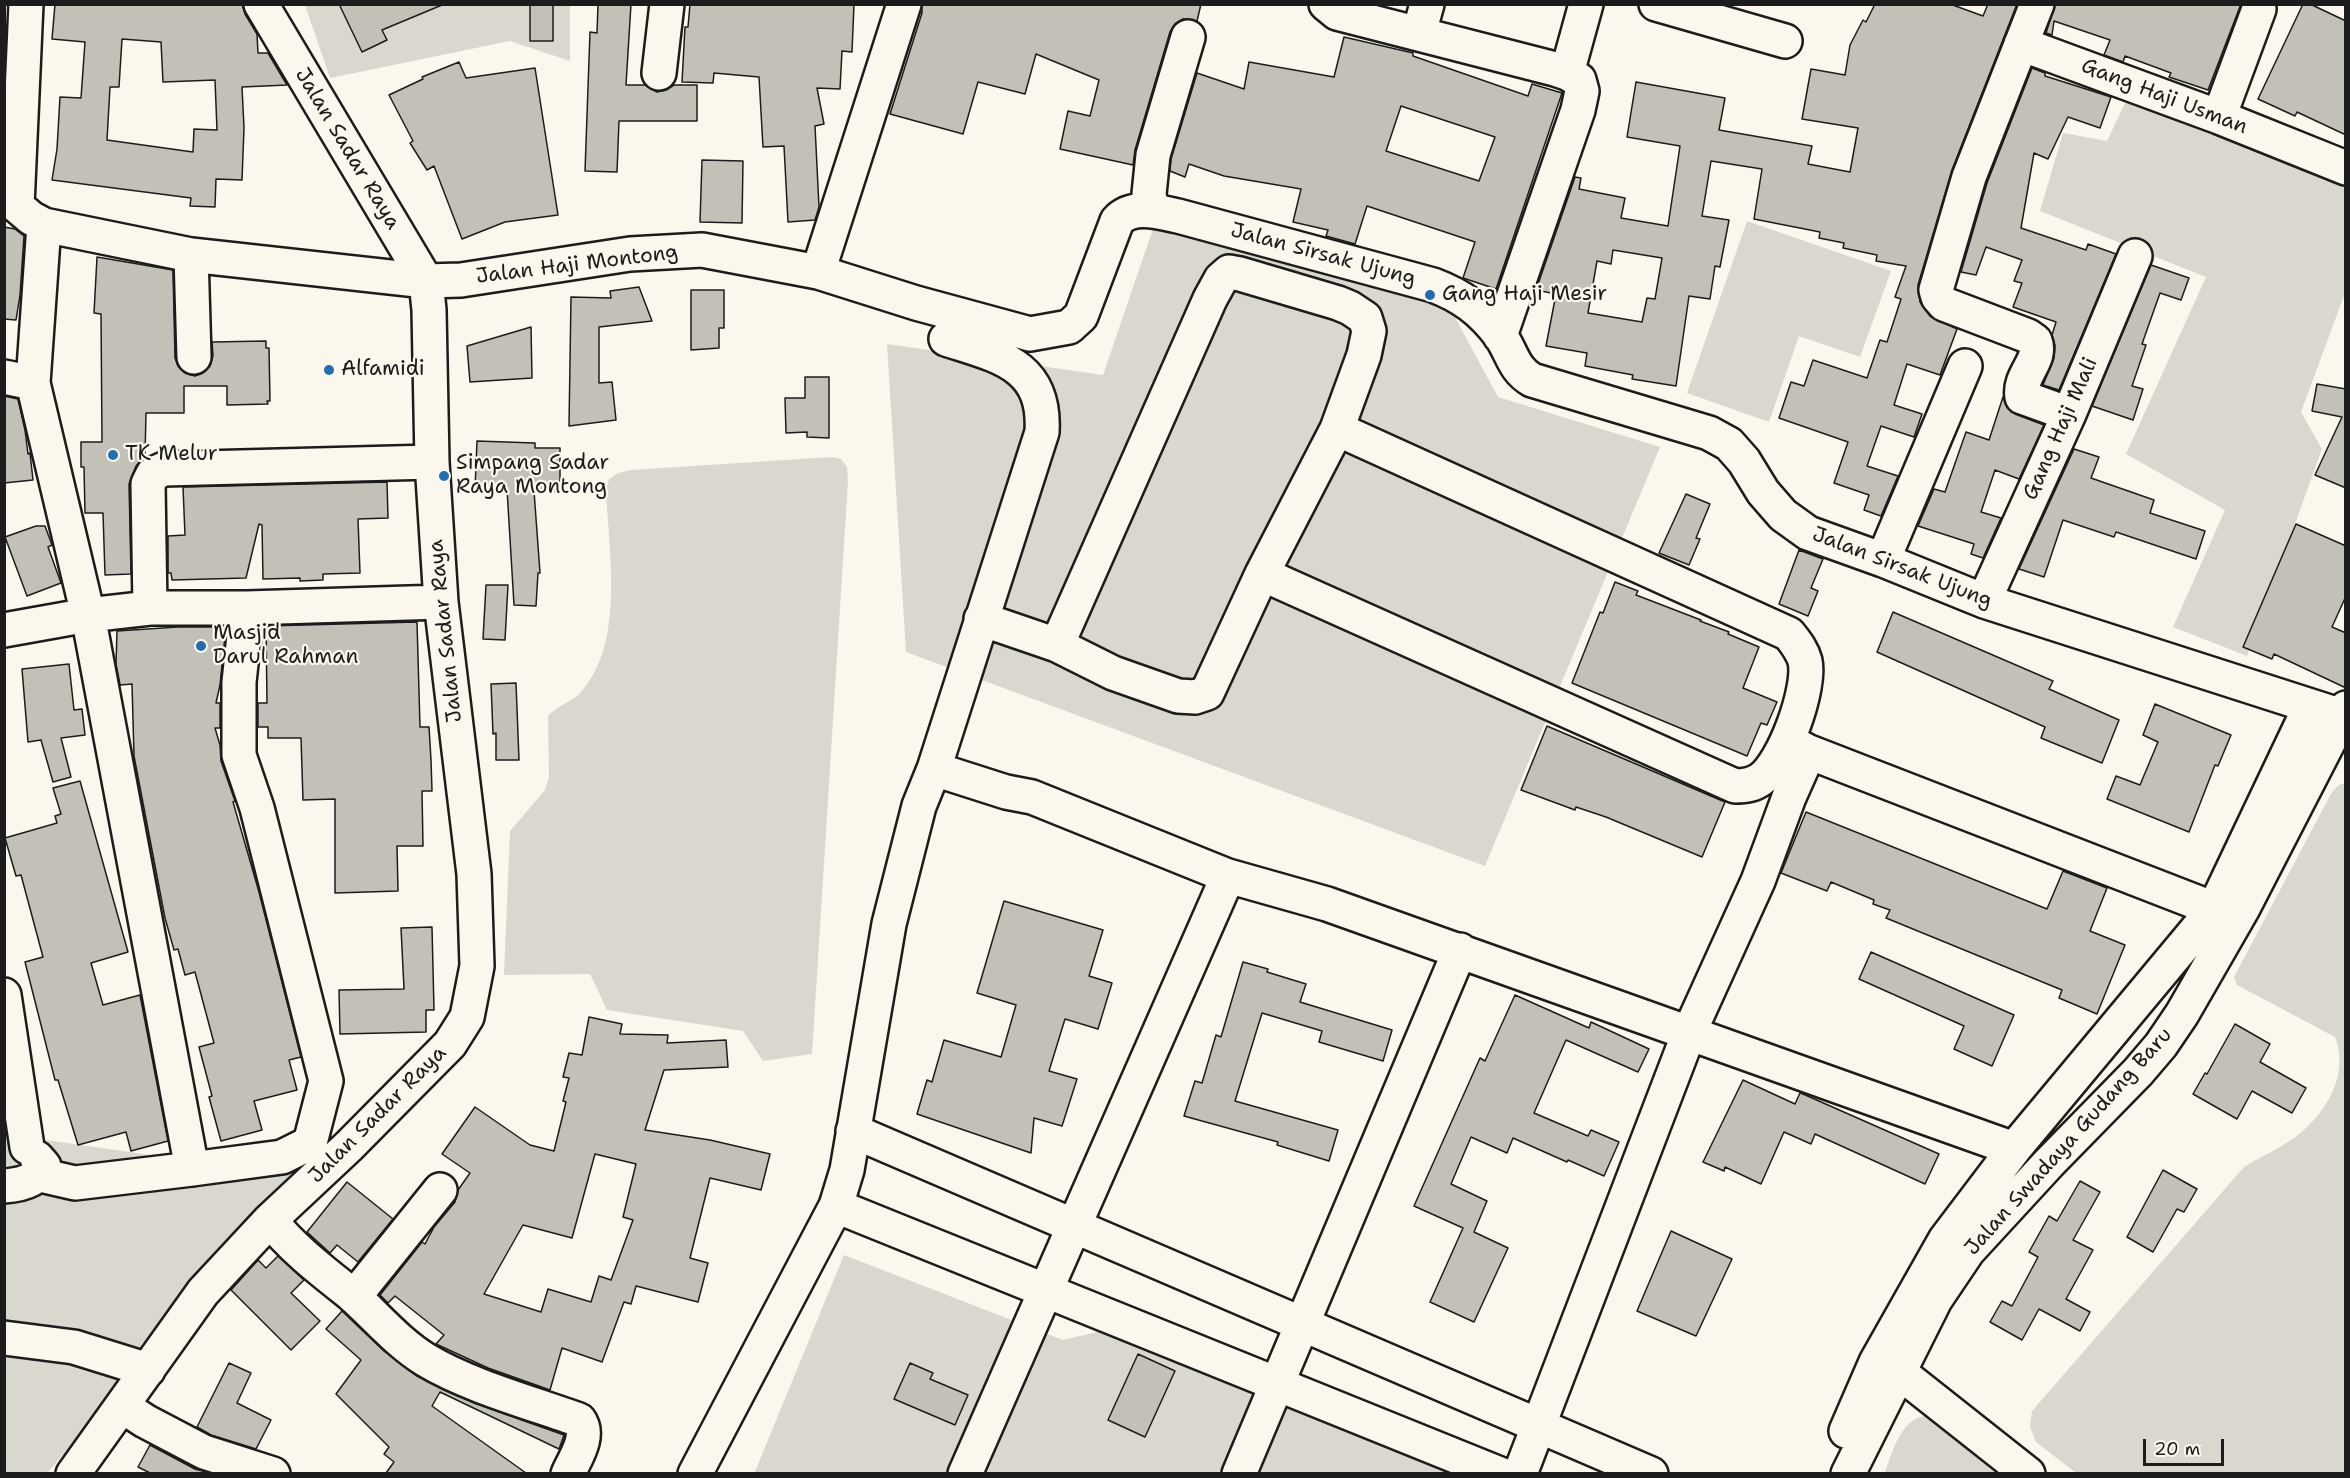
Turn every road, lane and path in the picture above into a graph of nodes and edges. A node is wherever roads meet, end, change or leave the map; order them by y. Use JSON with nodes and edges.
{"nodes":[{"id":1,"x":26,"y":4,"type":"edge"},
{"id":2,"x":261,"y":4,"type":"edge"},
{"id":3,"x":668,"y":4,"type":"edge"},
{"id":4,"x":904,"y":4,"type":"edge"},
{"id":5,"x":1326,"y":4,"type":"edge"},
{"id":6,"x":1586,"y":4,"type":"edge"},
{"id":7,"x":1656,"y":4,"type":"edge"},
{"id":8,"x":2037,"y":4,"type":"edge"},
{"id":9,"x":2259,"y":9,"type":"dead end"},
{"id":10,"x":1423,"y":19,"type":"edge"},
{"id":11,"x":1188,"y":37,"type":"dead end"},
{"id":12,"x":1785,"y":41,"type":"dead end"},
{"id":13,"x":2021,"y":44,"type":"junction"},
{"id":14,"x":1567,"y":73,"type":"junction"},
{"id":15,"x":659,"y":74,"type":"dead end"},
{"id":16,"x":2219,"y":117,"type":"junction"},
{"id":17,"x":2346,"y":168,"type":"edge"},
{"id":18,"x":1152,"y":211,"type":"junction"},
{"id":19,"x":20,"y":213,"type":"edge"},
{"id":20,"x":191,"y":255,"type":"junction"},
{"id":21,"x":2135,"y":256,"type":"dead end"},
{"id":22,"x":818,"y":272,"type":"junction"},
{"id":23,"x":426,"y":281,"type":"junction"},
{"id":24,"x":1500,"y":336,"type":"junction"},
{"id":25,"x":946,"y":339,"type":"dead end"},
{"id":26,"x":194,"y":357,"type":"dead end"},
{"id":27,"x":1965,"y":366,"type":"dead end"},
{"id":28,"x":19,"y":380,"type":"edge"},
{"id":29,"x":2069,"y":414,"type":"junction"},
{"id":30,"x":1336,"y":429,"type":"junction"},
{"id":31,"x":432,"y":462,"type":"junction"},
{"id":32,"x":1883,"y":560,"type":"junction"},
{"id":33,"x":1262,"y":574,"type":"junction"},
{"id":34,"x":1983,"y":601,"type":"junction"},
{"id":35,"x":441,"y":602,"type":"junction"},
{"id":36,"x":150,"y":608,"type":"junction"},
{"id":37,"x":247,"y":608,"type":"junction"},
{"id":38,"x":88,"y":615,"type":"junction"},
{"id":39,"x":981,"y":619,"type":"junction"},
{"id":40,"x":4,"y":630,"type":"edge"},
{"id":41,"x":1057,"y":645,"type":"junction"},
{"id":42,"x":2310,"y":707,"type":"junction"},
{"id":43,"x":2344,"y":712,"type":"edge"},
{"id":44,"x":1798,"y":747,"type":"junction"},
{"id":45,"x":934,"y":769,"type":"junction"},
{"id":46,"x":1228,"y":876,"type":"junction"},
{"id":47,"x":2214,"y":909,"type":"junction"},
{"id":48,"x":1460,"y":950,"type":"junction"},
{"id":49,"x":4,"y":995,"type":"edge"},
{"id":50,"x":1689,"y":1033,"type":"junction"},
{"id":51,"x":853,"y":1131,"type":"junction"},
{"id":52,"x":310,"y":1143,"type":"junction"},
{"id":53,"x":349,"y":1146,"type":"junction"},
{"id":54,"x":2014,"y":1149,"type":"junction"},
{"id":55,"x":24,"y":1157,"type":"edge"},
{"id":56,"x":192,"y":1169,"type":"junction"},
{"id":57,"x":4,"y":1186,"type":"edge"},
{"id":58,"x":440,"y":1190,"type":"dead end"},
{"id":59,"x":836,"y":1206,"type":"junction"},
{"id":60,"x":270,"y":1220,"type":"junction"},
{"id":61,"x":1073,"y":1225,"type":"junction"},
{"id":62,"x":1044,"y":1290,"type":"junction"},
{"id":63,"x":354,"y":1297,"type":"junction"},
{"id":64,"x":1302,"y":1324,"type":"junction"},
{"id":65,"x":4,"y":1338,"type":"edge"},
{"id":66,"x":148,"y":1370,"type":"junction"},
{"id":67,"x":1899,"y":1372,"type":"junction"},
{"id":68,"x":1277,"y":1383,"type":"junction"},
{"id":69,"x":122,"y":1406,"type":"junction"},
{"id":70,"x":1539,"y":1425,"type":"junction"},
{"id":71,"x":73,"y":1473,"type":"edge"},
{"id":72,"x":273,"y":1473,"type":"edge"},
{"id":73,"x":568,"y":1473,"type":"edge"},
{"id":74,"x":695,"y":1473,"type":"edge"},
{"id":75,"x":965,"y":1473,"type":"edge"},
{"id":76,"x":1239,"y":1473,"type":"edge"},
{"id":77,"x":1500,"y":1473,"type":"edge"},
{"id":78,"x":1520,"y":1473,"type":"edge"},
{"id":79,"x":1651,"y":1473,"type":"edge"},
{"id":80,"x":1827,"y":1473,"type":"edge"},
{"id":81,"x":1848,"y":1473,"type":"edge"},
{"id":82,"x":2028,"y":1473,"type":"edge"}],
"edges":[{"from":1,"to":19,"type":"street"},
{"from":2,"to":23,"type":"street","name":"Jalan Sadar Raya"},
{"from":3,"to":15,"type":"street"},
{"from":4,"to":22,"type":"street"},
{"from":5,"to":10,"type":"street"},
{"from":6,"to":14,"type":"street"},
{"from":7,"to":12,"type":"street"},
{"from":8,"to":13,"type":"street"},
{"from":9,"to":16,"type":"street"},
{"from":10,"to":14,"type":"street"},
{"from":11,"to":18,"type":"street"},
{"from":13,"to":16,"type":"street","name":"Gang Haji Usman"},
{"from":13,"to":29,"type":"street"},
{"from":14,"to":24,"type":"street"},
{"from":16,"to":17,"type":"street","name":"Gang Haji Usman"},
{"from":18,"to":22,"type":"street","name":"Jalan Haji Montong"},
{"from":18,"to":24,"type":"street","name":"Jalan Sirsak Ujung"},
{"from":19,"to":20,"type":"street","name":"Jalan Haji Montong"},
{"from":19,"to":28,"type":"street"},
{"from":20,"to":23,"type":"street","name":"Jalan Haji Montong"},
{"from":20,"to":26,"type":"street"},
{"from":21,"to":29,"type":"street","name":"Gang Haji Mali"},
{"from":22,"to":23,"type":"street","name":"Jalan Haji Montong"},
{"from":23,"to":31,"type":"street","name":"Jalan Sadar Raya"},
{"from":24,"to":32,"type":"street","name":"Jalan Sirsak Ujung"},
{"from":25,"to":39,"type":"street"},
{"from":27,"to":32,"type":"street"},
{"from":28,"to":38,"type":"street"},
{"from":29,"to":34,"type":"street","name":"Gang Haji Mali"},
{"from":30,"to":33,"type":"street"},
{"from":30,"to":41,"type":"street"},
{"from":30,"to":44,"type":"street"},
{"from":31,"to":35,"type":"street","name":"Jalan Sadar Raya"},
{"from":31,"to":36,"type":"street"},
{"from":32,"to":34,"type":"street","name":"Jalan Sirsak Ujung"},
{"from":33,"to":41,"type":"street"},
{"from":33,"to":44,"type":"street"},
{"from":34,"to":42,"type":"street","name":"Jalan Sirsak Ujung"},
{"from":35,"to":37,"type":"street"},
{"from":35,"to":53,"type":"street","name":"Jalan Sadar Raya"},
{"from":36,"to":37,"type":"street"},
{"from":36,"to":38,"type":"street"},
{"from":37,"to":52,"type":"street"},
{"from":38,"to":40,"type":"street"},
{"from":38,"to":56,"type":"street"},
{"from":39,"to":41,"type":"street"},
{"from":39,"to":45,"type":"street"},
{"from":42,"to":43,"type":"street","name":"Jalan Sirsak Ujung"},
{"from":42,"to":47,"type":"street"},
{"from":43,"to":67,"type":"street","name":"Jalan Swadaya Gudang Baru"},
{"from":44,"to":47,"type":"street"},
{"from":44,"to":50,"type":"street"},
{"from":45,"to":46,"type":"street"},
{"from":45,"to":51,"type":"street"},
{"from":46,"to":48,"type":"street"},
{"from":46,"to":61,"type":"street"},
{"from":47,"to":54,"type":"street"},
{"from":48,"to":50,"type":"street"},
{"from":48,"to":64,"type":"street"},
{"from":49,"to":55,"type":"street"},
{"from":50,"to":54,"type":"street"},
{"from":50,"to":70,"type":"street"},
{"from":51,"to":59,"type":"street"},
{"from":51,"to":61,"type":"street"},
{"from":52,"to":53,"type":"street"},
{"from":52,"to":56,"type":"street"},
{"from":53,"to":60,"type":"street","name":"Jalan Sadar Raya"},
{"from":54,"to":80,"type":"street"},
{"from":55,"to":56,"type":"street"},
{"from":55,"to":57,"type":"street"},
{"from":58,"to":63,"type":"street"},
{"from":59,"to":62,"type":"street"},
{"from":59,"to":74,"type":"street"},
{"from":60,"to":63,"type":"street"},
{"from":60,"to":66,"type":"street","name":"Jalan Sadar Raya"},
{"from":61,"to":62,"type":"street"},
{"from":61,"to":64,"type":"street"},
{"from":62,"to":68,"type":"street"},
{"from":62,"to":75,"type":"street"},
{"from":63,"to":73,"type":"street"},
{"from":64,"to":68,"type":"street"},
{"from":64,"to":70,"type":"street"},
{"from":65,"to":66,"type":"street"},
{"from":66,"to":69,"type":"street","name":"Jalan Sadar Raya"},
{"from":67,"to":81,"type":"street","name":"Jalan Swadaya Gudang Baru"},
{"from":67,"to":82,"type":"street"},
{"from":68,"to":76,"type":"street"},
{"from":68,"to":77,"type":"street"},
{"from":69,"to":71,"type":"street","name":"Jalan Sadar Raya"},
{"from":69,"to":72,"type":"street"},
{"from":70,"to":78,"type":"street"},
{"from":70,"to":79,"type":"street"}]}
